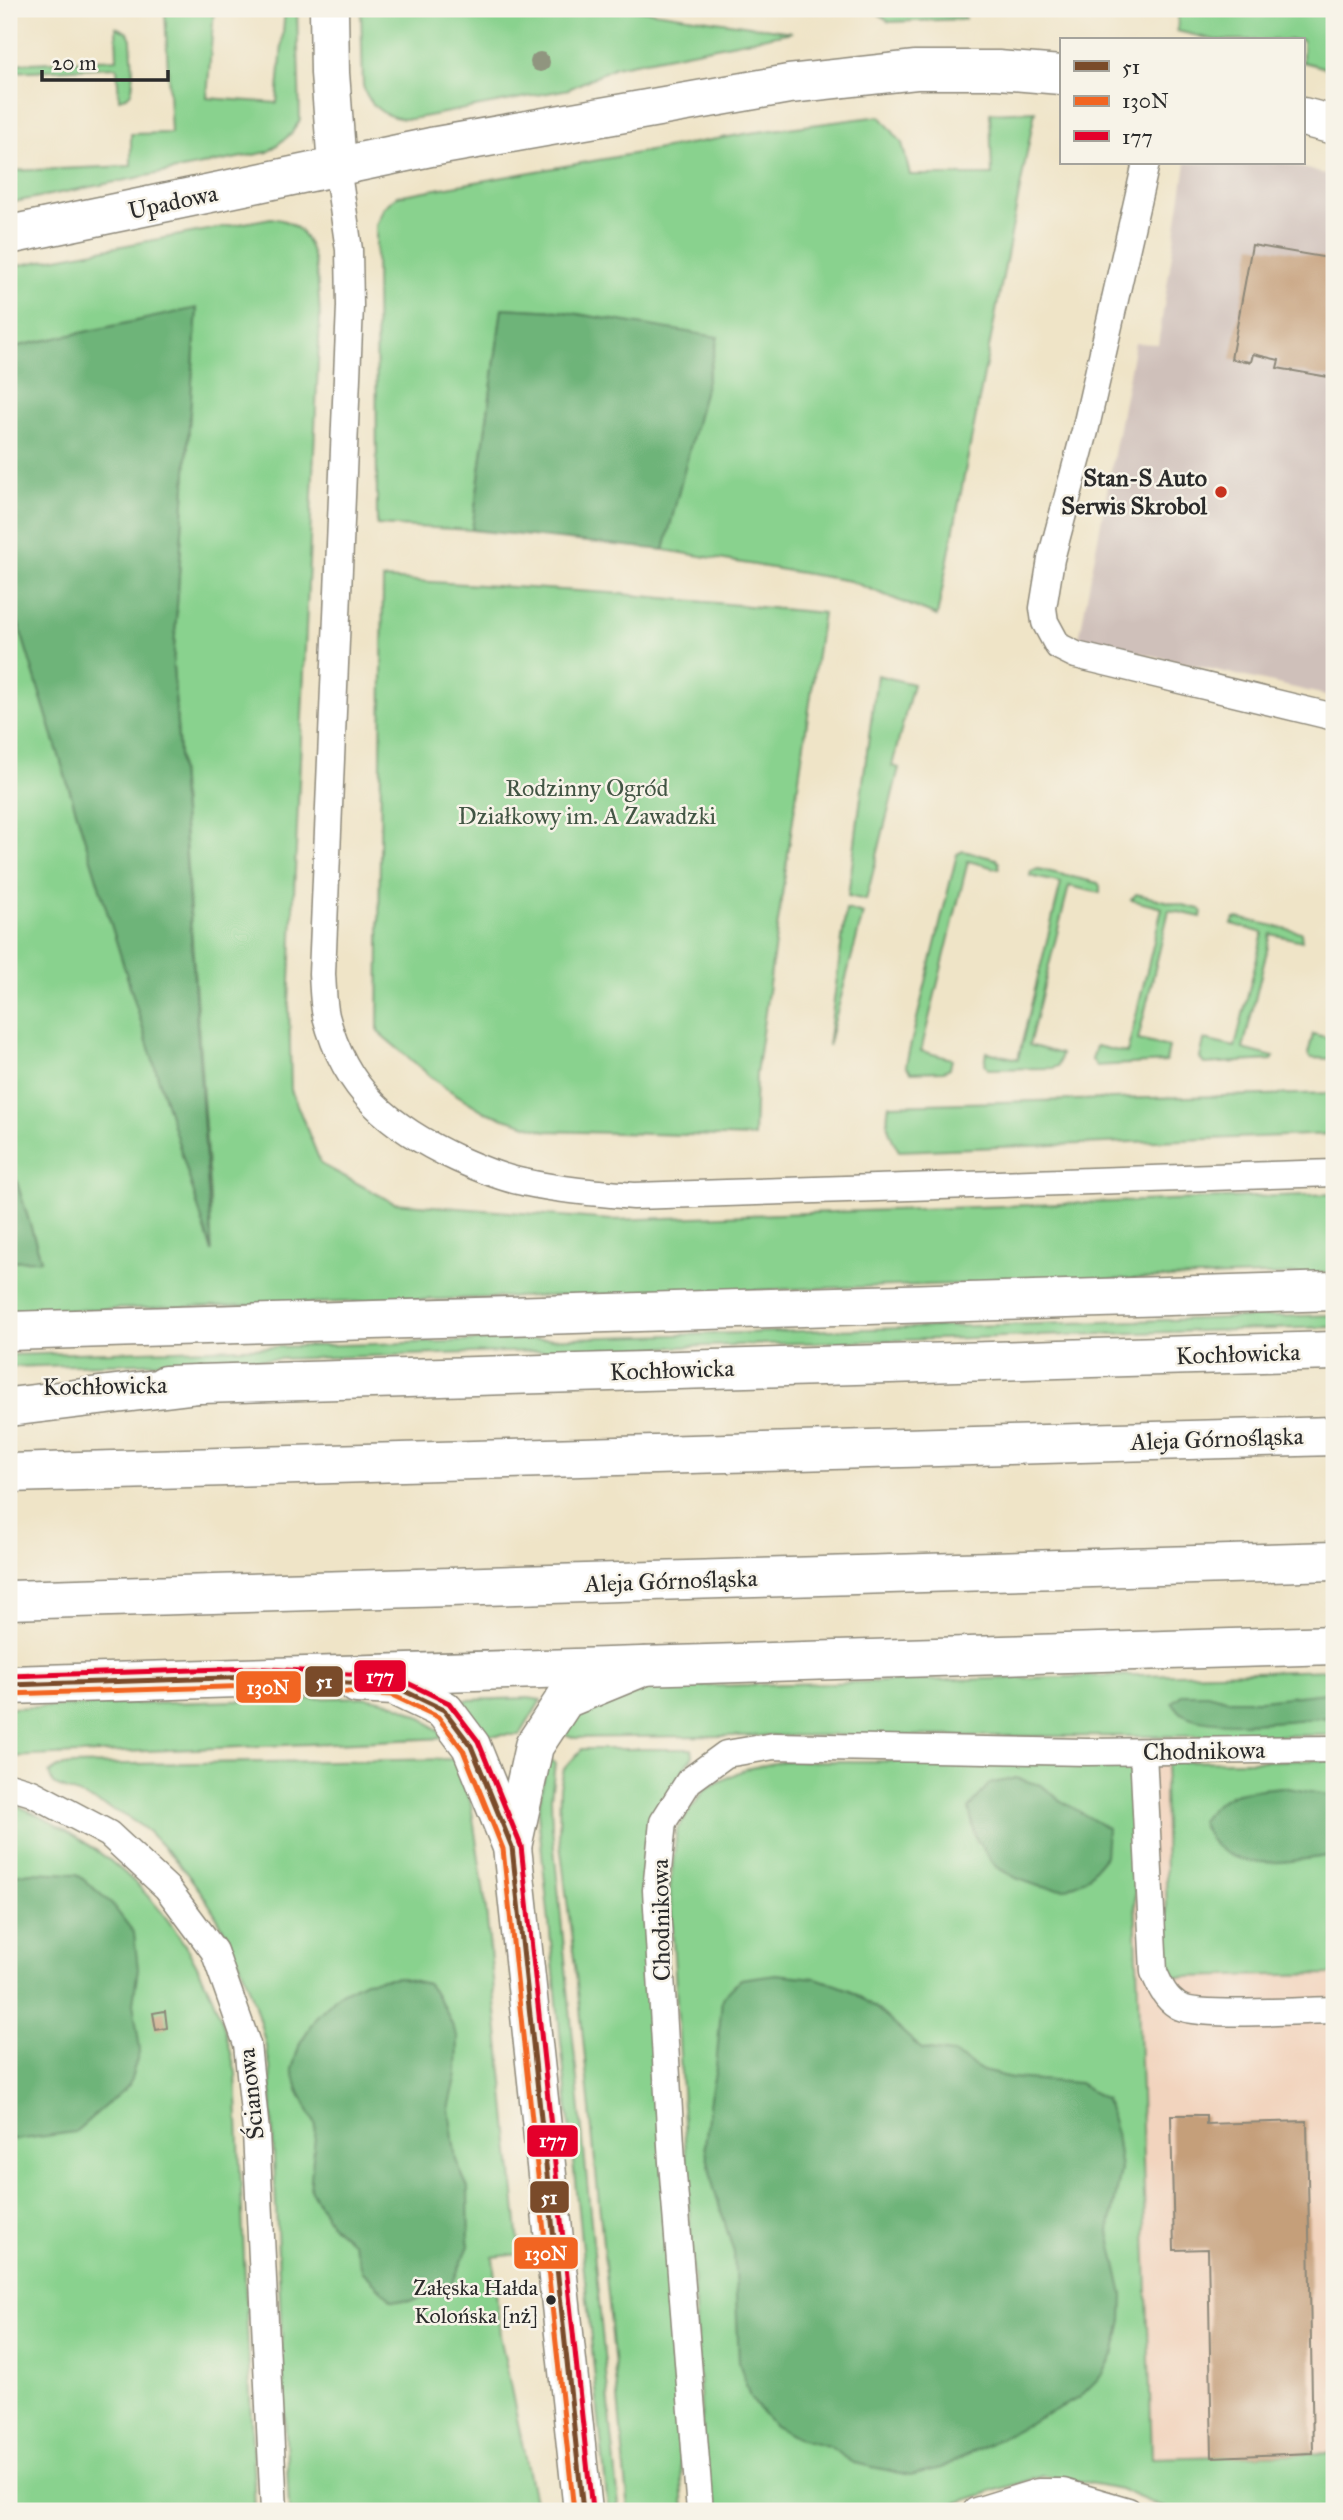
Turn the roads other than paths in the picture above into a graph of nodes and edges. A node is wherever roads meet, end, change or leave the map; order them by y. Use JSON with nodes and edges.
{"nodes":[{"id":1,"x":329,"y":9,"type":"edge"},
{"id":2,"x":1060,"y":75,"type":"edge"},
{"id":3,"x":1304,"y":117,"type":"edge"},
{"id":4,"x":1334,"y":124,"type":"edge"},
{"id":5,"x":1146,"y":164,"type":"edge"},
{"id":6,"x":337,"y":166,"type":"junction"},
{"id":7,"x":9,"y":235,"type":"edge"},
{"id":8,"x":1334,"y":717,"type":"edge"},
{"id":9,"x":1334,"y":1174,"type":"edge"},
{"id":10,"x":1334,"y":1291,"type":"edge"},
{"id":11,"x":9,"y":1331,"type":"edge"},
{"id":12,"x":1334,"y":1351,"type":"edge"},
{"id":13,"x":198,"y":1384,"type":"junction"},
{"id":14,"x":9,"y":1388,"type":"edge"},
{"id":15,"x":9,"y":1407,"type":"edge"},
{"id":16,"x":1334,"y":1436,"type":"edge"},
{"id":17,"x":9,"y":1473,"type":"edge"},
{"id":18,"x":1334,"y":1561,"type":"edge"},
{"id":19,"x":9,"y":1600,"type":"edge"},
{"id":20,"x":1334,"y":1645,"type":"edge"},
{"id":21,"x":649,"y":1665,"type":"junction"},
{"id":22,"x":255,"y":1677,"type":"junction"},
{"id":23,"x":9,"y":1685,"type":"edge"},
{"id":24,"x":1334,"y":1749,"type":"edge"},
{"id":25,"x":1143,"y":1752,"type":"junction"},
{"id":26,"x":9,"y":1786,"type":"edge"},
{"id":27,"x":512,"y":1847,"type":"junction"},
{"id":28,"x":1334,"y":2010,"type":"edge"},
{"id":29,"x":274,"y":2511,"type":"edge"},
{"id":30,"x":583,"y":2511,"type":"edge"},
{"id":31,"x":700,"y":2511,"type":"edge"},
{"id":32,"x":976,"y":2511,"type":"edge"},
{"id":33,"x":1128,"y":2511,"type":"edge"}],
"edges":[{"from":1,"to":6,"type":"main road"},
{"from":2,"to":6,"type":"main road","name":"Upadowa"},
{"from":3,"to":4,"type":"main road"},
{"from":5,"to":8,"type":"lane"},
{"from":6,"to":7,"type":"main road","name":"Upadowa"},
{"from":6,"to":9,"type":"lane"},
{"from":10,"to":11,"type":"main road"},
{"from":12,"to":13,"type":"main road","name":"Kochłowicka"},
{"from":13,"to":14,"type":"main road","name":"Kochłowicka"},
{"from":13,"to":15,"type":"main road"},
{"from":16,"to":17,"type":"main road","name":"Aleja Górnośląska"},
{"from":18,"to":19,"type":"main road","name":"Aleja Górnośląska"},
{"from":20,"to":21,"type":"main road"},
{"from":21,"to":22,"type":"main road"},
{"from":21,"to":27,"type":"main road"},
{"from":22,"to":23,"type":"main road"},
{"from":22,"to":27,"type":"main road"},
{"from":24,"to":25,"type":"lane","name":"Chodnikowa"},
{"from":25,"to":28,"type":"lane"},
{"from":25,"to":31,"type":"lane","name":"Chodnikowa"},
{"from":26,"to":29,"type":"lane","name":"Ścianowa"},
{"from":27,"to":30,"type":"main road"},
{"from":32,"to":33,"type":"lane"}]}
